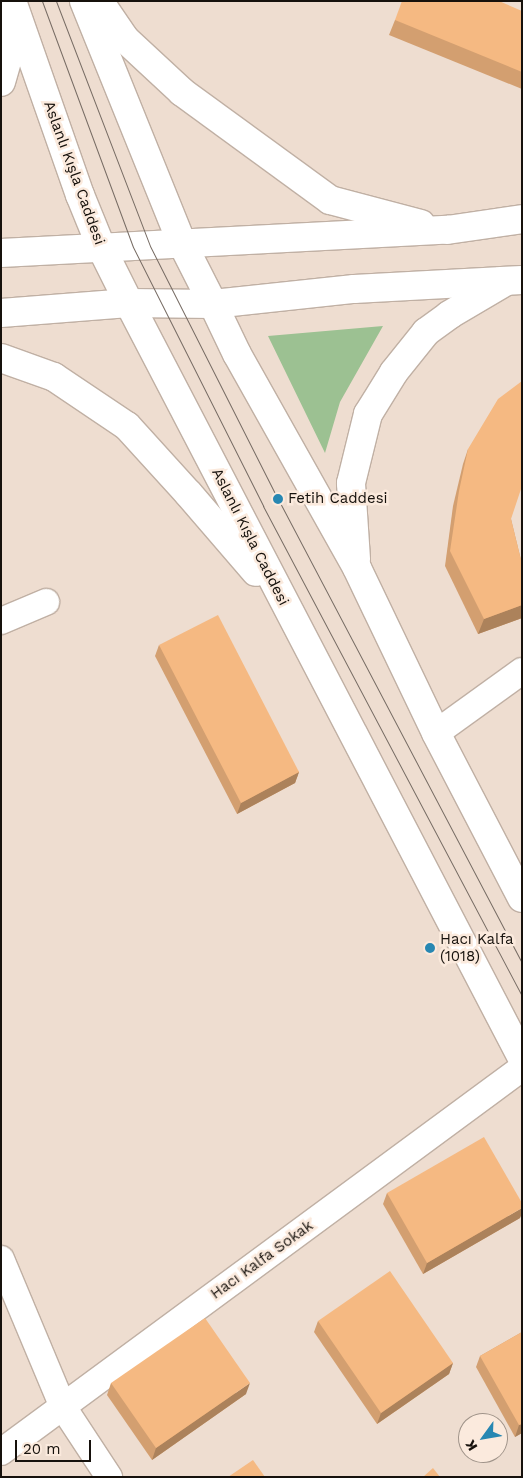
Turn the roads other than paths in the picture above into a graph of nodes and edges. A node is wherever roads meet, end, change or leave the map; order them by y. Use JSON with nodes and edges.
{"nodes":[{"id":1,"x":7,"y":1,"type":"edge"},
{"id":2,"x":12,"y":1,"type":"edge"},
{"id":3,"x":84,"y":1,"type":"edge"},
{"id":4,"x":99,"y":1,"type":"edge"},
{"id":5,"x":1,"y":82,"type":"edge"},
{"id":6,"x":522,"y":219,"type":"edge"},
{"id":7,"x":447,"y":230,"type":"junction"},
{"id":8,"x":182,"y":243,"type":"junction"},
{"id":9,"x":102,"y":249,"type":"junction"},
{"id":10,"x":1,"y":253,"type":"edge"},
{"id":11,"x":514,"y":281,"type":"edge"},
{"id":12,"x":129,"y":303,"type":"junction"},
{"id":13,"x":213,"y":304,"type":"junction"},
{"id":14,"x":1,"y":313,"type":"edge"},
{"id":15,"x":1,"y":358,"type":"edge"},
{"id":16,"x":357,"y":568,"type":"junction"},
{"id":17,"x":46,"y":602,"type":"dead end"},
{"id":18,"x":286,"y":608,"type":"junction"},
{"id":19,"x":1,"y":621,"type":"edge"},
{"id":20,"x":522,"y":671,"type":"edge"},
{"id":21,"x":436,"y":733,"type":"junction"},
{"id":22,"x":522,"y":898,"type":"edge"},
{"id":23,"x":522,"y":1058,"type":"edge"},
{"id":24,"x":522,"y":1068,"type":"edge"},
{"id":25,"x":1,"y":1259,"type":"edge"},
{"id":26,"x":63,"y":1407,"type":"junction"},
{"id":27,"x":1,"y":1452,"type":"edge"},
{"id":28,"x":109,"y":1477,"type":"edge"}],
"edges":[{"from":1,"to":5,"type":"main road"},
{"from":2,"to":9,"type":"main road","name":"Aslanlı Kışla Caddesi"},
{"from":3,"to":8,"type":"main road"},
{"from":4,"to":7,"type":"main road"},
{"from":6,"to":7,"type":"main road"},
{"from":7,"to":8,"type":"main road"},
{"from":8,"to":9,"type":"main road"},
{"from":8,"to":13,"type":"main road"},
{"from":9,"to":10,"type":"main road"},
{"from":9,"to":12,"type":"main road","name":"Aslanlı Kışla Caddesi"},
{"from":11,"to":13,"type":"main road"},
{"from":11,"to":16,"type":"main road"},
{"from":12,"to":13,"type":"main road"},
{"from":12,"to":14,"type":"main road"},
{"from":12,"to":18,"type":"main road","name":"Aslanlı Kışla Caddesi"},
{"from":13,"to":16,"type":"main road"},
{"from":15,"to":18,"type":"main road"},
{"from":16,"to":21,"type":"main road"},
{"from":17,"to":19,"type":"street"},
{"from":18,"to":23,"type":"main road","name":"Aslanlı Kışla Caddesi"},
{"from":20,"to":21,"type":"street"},
{"from":21,"to":22,"type":"main road"},
{"from":24,"to":26,"type":"street","name":"Hacı Kalfa Sokak"},
{"from":25,"to":26,"type":"street"},
{"from":26,"to":27,"type":"street","name":"Hacı Kalfa Sokak"},
{"from":26,"to":28,"type":"street"}]}
